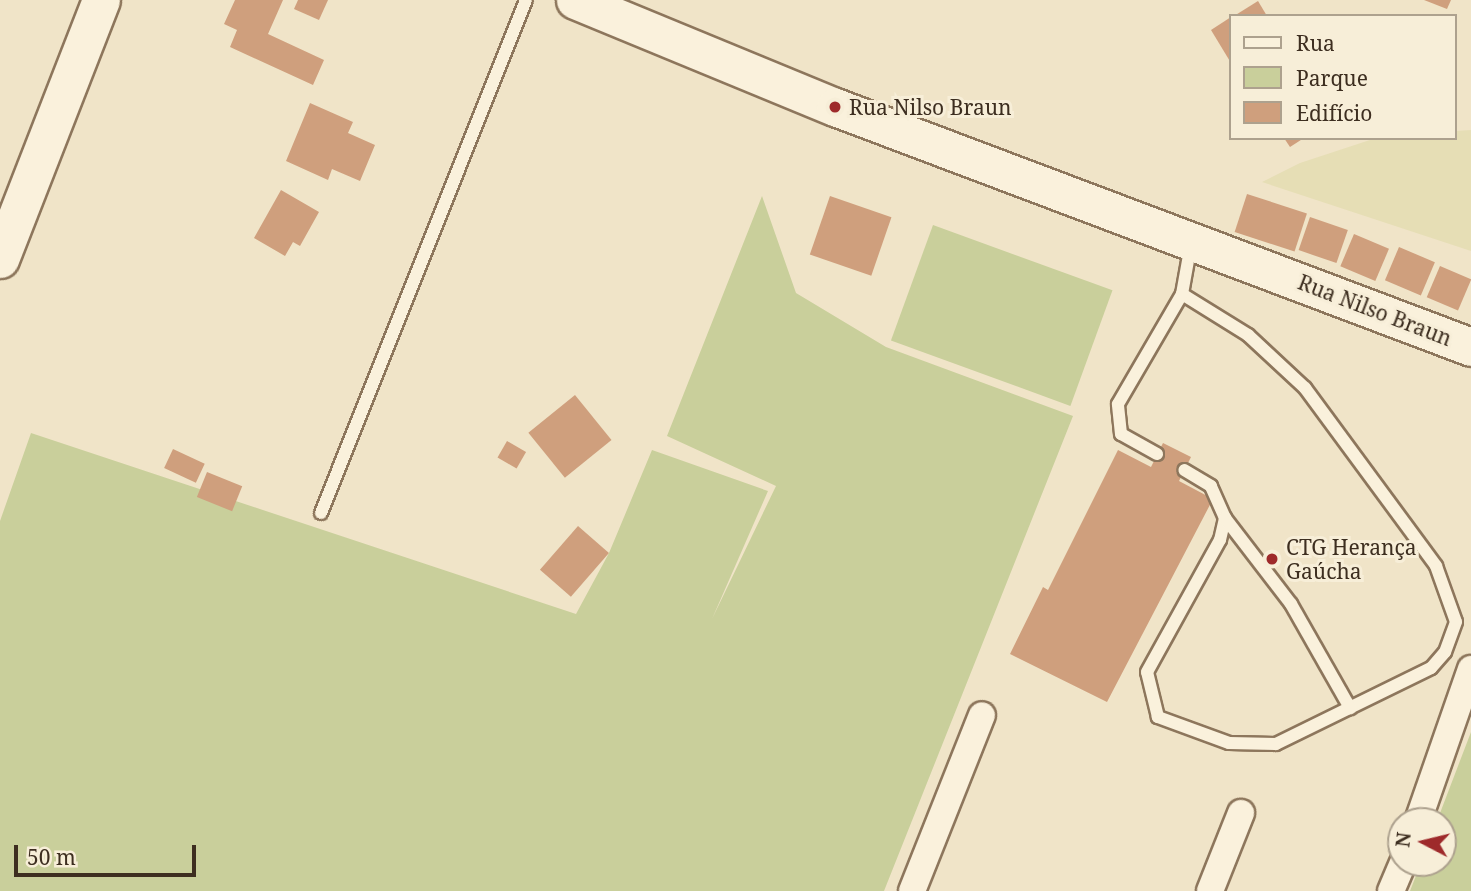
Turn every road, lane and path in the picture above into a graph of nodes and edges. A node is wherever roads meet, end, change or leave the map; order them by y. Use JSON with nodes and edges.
{"nodes":[{"id":1,"x":101,"y":0,"type":"edge"},
{"id":2,"x":526,"y":0,"type":"edge"},
{"id":3,"x":575,"y":0,"type":"edge"},
{"id":4,"x":1191,"y":240,"type":"junction"},
{"id":5,"x":0,"y":260,"type":"edge"},
{"id":6,"x":1182,"y":294,"type":"junction"},
{"id":7,"x":1471,"y":347,"type":"edge"},
{"id":8,"x":1157,"y":454,"type":"dead end"},
{"id":9,"x":1184,"y":470,"type":"dead end"},
{"id":10,"x":321,"y":513,"type":"dead end"},
{"id":11,"x":1225,"y":518,"type":"junction"},
{"id":12,"x":1471,"y":669,"type":"edge"},
{"id":13,"x":1350,"y":708,"type":"junction"},
{"id":14,"x":982,"y":715,"type":"dead end"},
{"id":15,"x":1423,"y":807,"type":"edge"},
{"id":16,"x":1241,"y":813,"type":"dead end"},
{"id":17,"x":912,"y":891,"type":"edge"},
{"id":18,"x":1210,"y":891,"type":"edge"}],
"edges":[{"from":1,"to":5,"type":"street"},
{"from":2,"to":10,"type":"lane"},
{"from":3,"to":4,"type":"street","name":"Rua Nilso Braun"},
{"from":4,"to":6,"type":"lane"},
{"from":4,"to":7,"type":"street","name":"Rua Nilso Braun"},
{"from":6,"to":8,"type":"lane"},
{"from":6,"to":13,"type":"lane"},
{"from":9,"to":11,"type":"lane"},
{"from":11,"to":13,"type":"lane"},
{"from":11,"to":13,"type":"lane"},
{"from":12,"to":15,"type":"street"},
{"from":14,"to":17,"type":"street"},
{"from":16,"to":18,"type":"street"}]}
